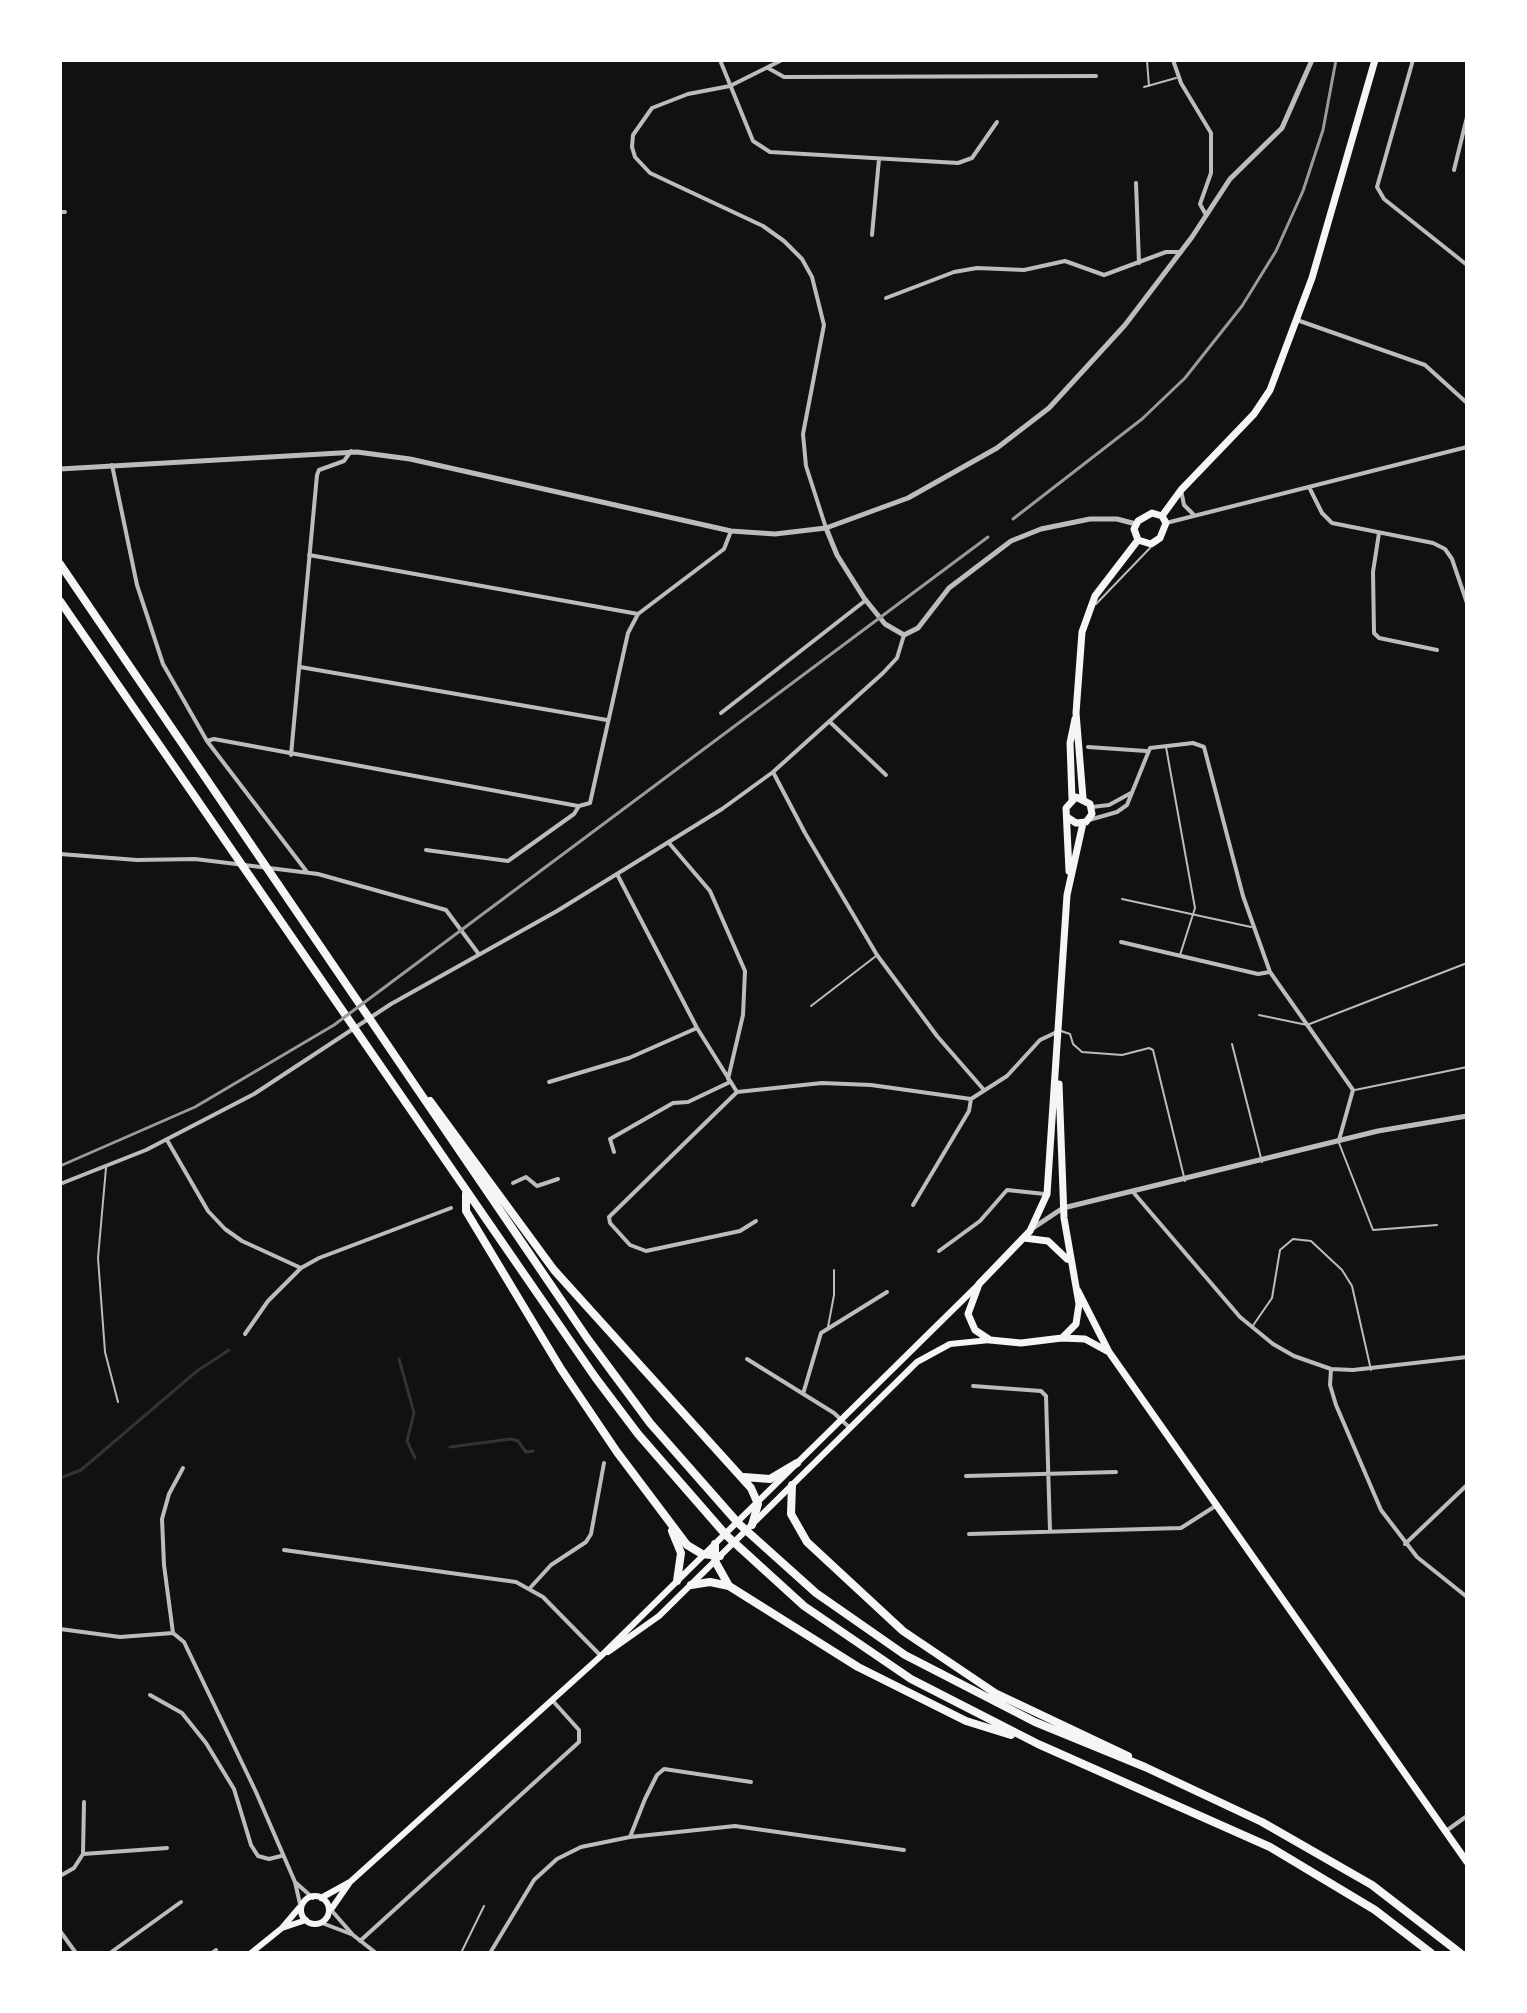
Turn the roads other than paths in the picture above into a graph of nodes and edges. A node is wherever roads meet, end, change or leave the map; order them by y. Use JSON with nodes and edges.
{"nodes":[{"id":1,"x":720,"y":60,"type":"edge"},
{"id":2,"x":782,"y":60,"type":"edge"},
{"id":3,"x":1173,"y":60,"type":"edge"},
{"id":4,"x":1312,"y":60,"type":"edge"},
{"id":5,"x":1375,"y":60,"type":"edge"},
{"id":6,"x":1413,"y":60,"type":"edge"},
{"id":7,"x":1147,"y":61,"type":"edge"},
{"id":8,"x":768,"y":68,"type":"junction"},
{"id":9,"x":1096,"y":76,"type":"dead end"},
{"id":10,"x":1179,"y":78,"type":"junction"},
{"id":11,"x":730,"y":86,"type":"junction"},
{"id":12,"x":1144,"y":87,"type":"dead end"},
{"id":13,"x":1149,"y":87,"type":"junction"},
{"id":14,"x":1467,"y":117,"type":"edge"},
{"id":15,"x":997,"y":122,"type":"dead end"},
{"id":16,"x":879,"y":159,"type":"junction"},
{"id":17,"x":1454,"y":170,"type":"dead end"},
{"id":18,"x":1136,"y":183,"type":"dead end"},
{"id":19,"x":1206,"y":215,"type":"junction"},
{"id":20,"x":872,"y":235,"type":"dead end"},
{"id":21,"x":1181,"y":252,"type":"junction"},
{"id":22,"x":1139,"y":263,"type":"junction"},
{"id":23,"x":1467,"y":265,"type":"edge"},
{"id":24,"x":886,"y":298,"type":"dead end"},
{"id":25,"x":1297,"y":320,"type":"junction"},
{"id":26,"x":1467,"y":403,"type":"edge"},
{"id":27,"x":1467,"y":447,"type":"edge"},
{"id":28,"x":351,"y":451,"type":"junction"},
{"id":29,"x":112,"y":465,"type":"junction"},
{"id":30,"x":60,"y":469,"type":"edge"},
{"id":31,"x":1310,"y":489,"type":"junction"},
{"id":32,"x":1181,"y":490,"type":"junction"},
{"id":33,"x":1194,"y":515,"type":"junction"},
{"id":34,"x":1164,"y":520,"type":"junction"},
{"id":35,"x":1136,"y":524,"type":"junction"},
{"id":36,"x":826,"y":528,"type":"junction"},
{"id":37,"x":731,"y":531,"type":"junction"},
{"id":38,"x":1379,"y":533,"type":"junction"},
{"id":39,"x":1138,"y":540,"type":"junction"},
{"id":40,"x":1154,"y":543,"type":"junction"},
{"id":41,"x":309,"y":555,"type":"junction"},
{"id":42,"x":60,"y":564,"type":"edge"},
{"id":43,"x":866,"y":600,"type":"junction"},
{"id":44,"x":1467,"y":600,"type":"edge"},
{"id":45,"x":60,"y":601,"type":"edge"},
{"id":46,"x":1089,"y":609,"type":"junction"},
{"id":47,"x":638,"y":614,"type":"junction"},
{"id":48,"x":904,"y":635,"type":"junction"},
{"id":49,"x":1437,"y":650,"type":"dead end"},
{"id":50,"x":300,"y":667,"type":"junction"},
{"id":51,"x":721,"y":713,"type":"dead end"},
{"id":52,"x":1076,"y":713,"type":"junction"},
{"id":53,"x":607,"y":720,"type":"junction"},
{"id":54,"x":830,"y":722,"type":"junction"},
{"id":55,"x":207,"y":741,"type":"junction"},
{"id":56,"x":1165,"y":746,"type":"junction"},
{"id":57,"x":1088,"y":747,"type":"dead end"},
{"id":58,"x":1146,"y":751,"type":"junction"},
{"id":59,"x":291,"y":755,"type":"junction"},
{"id":60,"x":773,"y":772,"type":"junction"},
{"id":61,"x":886,"y":775,"type":"dead end"},
{"id":62,"x":1133,"y":792,"type":"junction"},
{"id":63,"x":1083,"y":798,"type":"junction"},
{"id":64,"x":1072,"y":799,"type":"junction"},
{"id":65,"x":579,"y":806,"type":"junction"},
{"id":66,"x":1092,"y":807,"type":"junction"},
{"id":67,"x":1067,"y":817,"type":"junction"},
{"id":68,"x":1086,"y":821,"type":"junction"},
{"id":69,"x":669,"y":843,"type":"junction"},
{"id":70,"x":426,"y":850,"type":"dead end"},
{"id":71,"x":60,"y":854,"type":"edge"},
{"id":72,"x":307,"y":872,"type":"junction"},
{"id":73,"x":1069,"y":873,"type":"junction"},
{"id":74,"x":617,"y":874,"type":"junction"},
{"id":75,"x":1122,"y":899,"type":"dead end"},
{"id":76,"x":1193,"y":915,"type":"junction"},
{"id":77,"x":1253,"y":927,"type":"junction"},
{"id":78,"x":1121,"y":942,"type":"dead end"},
{"id":79,"x":478,"y":953,"type":"junction"},
{"id":80,"x":877,"y":955,"type":"junction"},
{"id":81,"x":1180,"y":955,"type":"junction"},
{"id":82,"x":1467,"y":963,"type":"edge"},
{"id":83,"x":1270,"y":972,"type":"junction"},
{"id":84,"x":811,"y":1006,"type":"dead end"},
{"id":85,"x":1259,"y":1015,"type":"dead end"},
{"id":86,"x":1307,"y":1025,"type":"junction"},
{"id":87,"x":697,"y":1028,"type":"junction"},
{"id":88,"x":1060,"y":1031,"type":"junction"},
{"id":89,"x":1232,"y":1044,"type":"dead end"},
{"id":90,"x":1467,"y":1067,"type":"edge"},
{"id":91,"x":1058,"y":1076,"type":"junction"},
{"id":92,"x":729,"y":1080,"type":"junction"},
{"id":93,"x":549,"y":1082,"type":"dead end"},
{"id":94,"x":984,"y":1090,"type":"junction"},
{"id":95,"x":1353,"y":1090,"type":"junction"},
{"id":96,"x":421,"y":1092,"type":"junction"},
{"id":97,"x":737,"y":1092,"type":"junction"},
{"id":98,"x":971,"y":1099,"type":"junction"},
{"id":99,"x":1467,"y":1116,"type":"edge"},
{"id":100,"x":167,"y":1140,"type":"junction"},
{"id":101,"x":1338,"y":1142,"type":"junction"},
{"id":102,"x":614,"y":1152,"type":"dead end"},
{"id":103,"x":1262,"y":1162,"type":"junction"},
{"id":104,"x":106,"y":1167,"type":"junction"},
{"id":105,"x":558,"y":1179,"type":"dead end"},
{"id":106,"x":1185,"y":1181,"type":"junction"},
{"id":107,"x":513,"y":1183,"type":"dead end"},
{"id":108,"x":60,"y":1184,"type":"edge"},
{"id":109,"x":1133,"y":1192,"type":"junction"},
{"id":110,"x":466,"y":1193,"type":"junction"},
{"id":111,"x":1047,"y":1194,"type":"junction"},
{"id":112,"x":913,"y":1205,"type":"dead end"},
{"id":113,"x":451,"y":1208,"type":"dead end"},
{"id":114,"x":1063,"y":1208,"type":"junction"},
{"id":115,"x":756,"y":1221,"type":"dead end"},
{"id":116,"x":1437,"y":1225,"type":"dead end"},
{"id":117,"x":1030,"y":1231,"type":"junction"},
{"id":118,"x":1024,"y":1238,"type":"junction"},
{"id":119,"x":939,"y":1251,"type":"dead end"},
{"id":120,"x":1069,"y":1261,"type":"junction"},
{"id":121,"x":301,"y":1268,"type":"junction"},
{"id":122,"x":834,"y":1270,"type":"dead end"},
{"id":123,"x":979,"y":1284,"type":"junction"},
{"id":124,"x":1078,"y":1291,"type":"junction"},
{"id":125,"x":887,"y":1292,"type":"dead end"},
{"id":126,"x":828,"y":1327,"type":"junction"},
{"id":127,"x":1252,"y":1328,"type":"junction"},
{"id":128,"x":245,"y":1334,"type":"dead end"},
{"id":129,"x":1062,"y":1338,"type":"junction"},
{"id":130,"x":990,"y":1340,"type":"junction"},
{"id":131,"x":1109,"y":1352,"type":"junction"},
{"id":132,"x":1467,"y":1357,"type":"edge"},
{"id":133,"x":747,"y":1359,"type":"dead end"},
{"id":134,"x":1331,"y":1369,"type":"junction"},
{"id":135,"x":1371,"y":1370,"type":"junction"},
{"id":136,"x":973,"y":1386,"type":"dead end"},
{"id":137,"x":803,"y":1394,"type":"junction"},
{"id":138,"x":118,"y":1402,"type":"dead end"},
{"id":139,"x":842,"y":1419,"type":"junction"},
{"id":140,"x":850,"y":1428,"type":"junction"},
{"id":141,"x":604,"y":1463,"type":"dead end"},
{"id":142,"x":797,"y":1463,"type":"junction"},
{"id":143,"x":183,"y":1468,"type":"dead end"},
{"id":144,"x":1116,"y":1472,"type":"dead end"},
{"id":145,"x":1049,"y":1475,"type":"junction"},
{"id":146,"x":740,"y":1476,"type":"junction"},
{"id":147,"x":966,"y":1476,"type":"dead end"},
{"id":148,"x":792,"y":1485,"type":"junction"},
{"id":149,"x":1467,"y":1485,"type":"edge"},
{"id":150,"x":1217,"y":1505,"type":"junction"},
{"id":151,"x":758,"y":1509,"type":"junction"},
{"id":152,"x":752,"y":1525,"type":"joint"},
{"id":153,"x":670,"y":1526,"type":"junction"},
{"id":154,"x":1050,"y":1531,"type":"junction"},
{"id":155,"x":969,"y":1534,"type":"dead end"},
{"id":156,"x":1405,"y":1544,"type":"junction"},
{"id":157,"x":284,"y":1550,"type":"dead end"},
{"id":158,"x":713,"y":1553,"type":"junction"},
{"id":159,"x":677,"y":1581,"type":"junction"},
{"id":160,"x":691,"y":1585,"type":"junction"},
{"id":161,"x":729,"y":1586,"type":"junction"},
{"id":162,"x":530,"y":1588,"type":"junction"},
{"id":163,"x":1467,"y":1597,"type":"edge"},
{"id":164,"x":60,"y":1629,"type":"edge"},
{"id":165,"x":173,"y":1633,"type":"junction"},
{"id":166,"x":601,"y":1656,"type":"junction"},
{"id":167,"x":150,"y":1695,"type":"dead end"},
{"id":168,"x":552,"y":1700,"type":"junction"},
{"id":169,"x":1038,"y":1744,"type":"junction"},
{"id":170,"x":1145,"y":1767,"type":"junction"},
{"id":171,"x":751,"y":1782,"type":"dead end"},
{"id":172,"x":84,"y":1802,"type":"dead end"},
{"id":173,"x":1467,"y":1816,"type":"edge"},
{"id":174,"x":1446,"y":1831,"type":"junction"},
{"id":175,"x":630,"y":1837,"type":"junction"},
{"id":176,"x":167,"y":1848,"type":"dead end"},
{"id":177,"x":904,"y":1850,"type":"dead end"},
{"id":178,"x":83,"y":1854,"type":"junction"},
{"id":179,"x":281,"y":1856,"type":"junction"},
{"id":180,"x":1467,"y":1862,"type":"edge"},
{"id":181,"x":60,"y":1876,"type":"edge"},
{"id":182,"x":295,"y":1882,"type":"junction"},
{"id":183,"x":350,"y":1882,"type":"junction"},
{"id":184,"x":313,"y":1898,"type":"junction"},
{"id":185,"x":321,"y":1898,"type":"junction"},
{"id":186,"x":181,"y":1902,"type":"dead end"},
{"id":187,"x":300,"y":1906,"type":"junction"},
{"id":188,"x":484,"y":1906,"type":"dead end"},
{"id":189,"x":332,"y":1909,"type":"junction"},
{"id":190,"x":306,"y":1920,"type":"junction"},
{"id":191,"x":322,"y":1923,"type":"junction"},
{"id":192,"x":282,"y":1928,"type":"junction"},
{"id":193,"x":60,"y":1931,"type":"edge"},
{"id":194,"x":353,"y":1935,"type":"junction"},
{"id":195,"x":360,"y":1941,"type":"junction"},
{"id":196,"x":76,"y":1953,"type":"edge"},
{"id":197,"x":110,"y":1953,"type":"edge"},
{"id":198,"x":251,"y":1953,"type":"edge"},
{"id":199,"x":376,"y":1953,"type":"edge"},
{"id":200,"x":461,"y":1953,"type":"edge"},
{"id":201,"x":490,"y":1953,"type":"edge"},
{"id":202,"x":1431,"y":1953,"type":"edge"},
{"id":203,"x":1460,"y":1953,"type":"edge"}],
"edges":[{"from":1,"to":11,"type":"street"},
{"from":2,"to":8,"type":"street"},
{"from":3,"to":10,"type":"street"},
{"from":4,"to":19,"type":"street"},
{"from":5,"to":25,"type":"main road"},
{"from":6,"to":23,"type":"street"},
{"from":7,"to":13,"type":"lane"},
{"from":8,"to":9,"type":"street"},
{"from":8,"to":11,"type":"street"},
{"from":10,"to":13,"type":"lane"},
{"from":10,"to":19,"type":"street"},
{"from":11,"to":16,"type":"street"},
{"from":11,"to":36,"type":"street"},
{"from":12,"to":13,"type":"lane"},
{"from":14,"to":17,"type":"street"},
{"from":15,"to":16,"type":"street"},
{"from":16,"to":20,"type":"street"},
{"from":18,"to":22,"type":"street"},
{"from":19,"to":21,"type":"street"},
{"from":21,"to":22,"type":"street"},
{"from":21,"to":36,"type":"street"},
{"from":22,"to":24,"type":"street"},
{"from":25,"to":26,"type":"street"},
{"from":25,"to":32,"type":"main road"},
{"from":27,"to":31,"type":"street"},
{"from":28,"to":29,"type":"street"},
{"from":28,"to":37,"type":"street"},
{"from":28,"to":41,"type":"street"},
{"from":29,"to":30,"type":"street"},
{"from":29,"to":55,"type":"street"},
{"from":31,"to":33,"type":"street"},
{"from":31,"to":38,"type":"street"},
{"from":32,"to":33,"type":"street"},
{"from":32,"to":34,"type":"main road"},
{"from":33,"to":34,"type":"street"},
{"from":34,"to":35,"type":"main road"},
{"from":34,"to":40,"type":"main road"},
{"from":35,"to":39,"type":"main road"},
{"from":35,"to":48,"type":"street"},
{"from":36,"to":37,"type":"street"},
{"from":36,"to":43,"type":"street"},
{"from":37,"to":47,"type":"street"},
{"from":38,"to":44,"type":"street"},
{"from":38,"to":49,"type":"street"},
{"from":39,"to":40,"type":"main road"},
{"from":39,"to":46,"type":"main road"},
{"from":40,"to":46,"type":"lane"},
{"from":41,"to":47,"type":"street"},
{"from":41,"to":50,"type":"street"},
{"from":42,"to":96,"type":"highway"},
{"from":43,"to":48,"type":"street"},
{"from":43,"to":51,"type":"street"},
{"from":45,"to":110,"type":"highway"},
{"from":46,"to":52,"type":"main road"},
{"from":47,"to":53,"type":"street"},
{"from":48,"to":54,"type":"street"},
{"from":50,"to":53,"type":"street"},
{"from":50,"to":59,"type":"street"},
{"from":52,"to":63,"type":"main road"},
{"from":52,"to":64,"type":"main road"},
{"from":53,"to":65,"type":"street"},
{"from":54,"to":60,"type":"street"},
{"from":54,"to":61,"type":"street"},
{"from":55,"to":59,"type":"street"},
{"from":55,"to":72,"type":"street"},
{"from":56,"to":58,"type":"street"},
{"from":56,"to":76,"type":"lane"},
{"from":56,"to":77,"type":"street"},
{"from":57,"to":58,"type":"street"},
{"from":58,"to":62,"type":"street"},
{"from":59,"to":65,"type":"street"},
{"from":60,"to":69,"type":"street"},
{"from":60,"to":80,"type":"street"},
{"from":62,"to":66,"type":"street"},
{"from":62,"to":68,"type":"street"},
{"from":63,"to":64,"type":"main road"},
{"from":63,"to":66,"type":"main road"},
{"from":64,"to":67,"type":"main road"},
{"from":65,"to":70,"type":"street"},
{"from":66,"to":68,"type":"main road"},
{"from":67,"to":68,"type":"main road"},
{"from":67,"to":73,"type":"main road"},
{"from":68,"to":73,"type":"main road"},
{"from":69,"to":74,"type":"street"},
{"from":69,"to":92,"type":"street"},
{"from":71,"to":72,"type":"street"},
{"from":72,"to":79,"type":"street"},
{"from":73,"to":88,"type":"main road"},
{"from":74,"to":79,"type":"street"},
{"from":74,"to":87,"type":"street"},
{"from":75,"to":76,"type":"lane"},
{"from":76,"to":77,"type":"lane"},
{"from":76,"to":81,"type":"lane"},
{"from":77,"to":83,"type":"street"},
{"from":78,"to":81,"type":"street"},
{"from":79,"to":100,"type":"street"},
{"from":80,"to":84,"type":"lane"},
{"from":80,"to":94,"type":"street"},
{"from":81,"to":83,"type":"street"},
{"from":82,"to":86,"type":"lane"},
{"from":83,"to":86,"type":"street"},
{"from":85,"to":86,"type":"lane"},
{"from":86,"to":95,"type":"street"},
{"from":87,"to":92,"type":"street"},
{"from":87,"to":93,"type":"street"},
{"from":88,"to":91,"type":"main road"},
{"from":88,"to":94,"type":"street"},
{"from":88,"to":106,"type":"lane"},
{"from":89,"to":103,"type":"lane"},
{"from":90,"to":95,"type":"lane"},
{"from":91,"to":111,"type":"main road"},
{"from":91,"to":114,"type":"main road"},
{"from":92,"to":97,"type":"street"},
{"from":92,"to":102,"type":"street"},
{"from":94,"to":98,"type":"street"},
{"from":95,"to":101,"type":"street"},
{"from":96,"to":146,"type":"highway"},
{"from":96,"to":170,"type":"highway"},
{"from":97,"to":98,"type":"street"},
{"from":97,"to":115,"type":"street"},
{"from":98,"to":112,"type":"street"},
{"from":99,"to":101,"type":"street"},
{"from":100,"to":104,"type":"street"},
{"from":100,"to":121,"type":"street"},
{"from":101,"to":103,"type":"street"},
{"from":101,"to":116,"type":"lane"},
{"from":103,"to":106,"type":"street"},
{"from":104,"to":108,"type":"street"},
{"from":104,"to":138,"type":"lane"},
{"from":105,"to":107,"type":"street"},
{"from":106,"to":109,"type":"street"},
{"from":109,"to":114,"type":"street"},
{"from":109,"to":127,"type":"street"},
{"from":110,"to":153,"type":"highway"},
{"from":110,"to":169,"type":"highway"},
{"from":111,"to":117,"type":"main road"},
{"from":111,"to":119,"type":"street"},
{"from":113,"to":121,"type":"street"},
{"from":114,"to":117,"type":"street"},
{"from":114,"to":120,"type":"main road"},
{"from":117,"to":118,"type":"main road"},
{"from":118,"to":120,"type":"main road"},
{"from":118,"to":123,"type":"main road"},
{"from":120,"to":124,"type":"main road"},
{"from":121,"to":128,"type":"street"},
{"from":122,"to":126,"type":"lane"},
{"from":123,"to":130,"type":"main road"},
{"from":123,"to":139,"type":"main road"},
{"from":124,"to":129,"type":"main road"},
{"from":124,"to":131,"type":"main road"},
{"from":125,"to":126,"type":"street"},
{"from":126,"to":137,"type":"street"},
{"from":127,"to":134,"type":"street"},
{"from":127,"to":135,"type":"lane"},
{"from":129,"to":130,"type":"main road"},
{"from":129,"to":131,"type":"main road"},
{"from":130,"to":140,"type":"main road"},
{"from":131,"to":150,"type":"main road"},
{"from":132,"to":135,"type":"street"},
{"from":133,"to":137,"type":"street"},
{"from":134,"to":135,"type":"street"},
{"from":134,"to":156,"type":"street"},
{"from":136,"to":145,"type":"street"},
{"from":137,"to":139,"type":"street"},
{"from":139,"to":140,"type":"street"},
{"from":139,"to":142,"type":"main road"},
{"from":140,"to":148,"type":"main road"},
{"from":141,"to":162,"type":"street"},
{"from":142,"to":146,"type":"highway"},
{"from":142,"to":151,"type":"main road"},
{"from":143,"to":165,"type":"street"},
{"from":144,"to":145,"type":"street"},
{"from":145,"to":147,"type":"street"},
{"from":145,"to":154,"type":"street"},
{"from":146,"to":151,"type":"highway"},
{"from":148,"to":151,"type":"main road"},
{"from":148,"to":170,"type":"highway"},
{"from":149,"to":156,"type":"street"},
{"from":150,"to":154,"type":"street"},
{"from":150,"to":174,"type":"main road"},
{"from":151,"to":152,"type":"highway"},
{"from":151,"to":158,"type":"main road"},
{"from":152,"to":158,"type":"main road"},
{"from":153,"to":158,"type":"highway"},
{"from":153,"to":159,"type":"highway"},
{"from":154,"to":155,"type":"street"},
{"from":156,"to":163,"type":"street"},
{"from":157,"to":162,"type":"street"},
{"from":158,"to":159,"type":"main road"},
{"from":158,"to":160,"type":"main road"},
{"from":158,"to":161,"type":"highway"},
{"from":159,"to":166,"type":"main road"},
{"from":160,"to":161,"type":"highway"},
{"from":160,"to":166,"type":"main road"},
{"from":161,"to":169,"type":"highway"},
{"from":162,"to":166,"type":"street"},
{"from":164,"to":165,"type":"street"},
{"from":165,"to":179,"type":"street"},
{"from":166,"to":168,"type":"main road"},
{"from":167,"to":179,"type":"street"},
{"from":168,"to":183,"type":"main road"},
{"from":168,"to":195,"type":"street"},
{"from":169,"to":202,"type":"highway"},
{"from":170,"to":203,"type":"highway"},
{"from":171,"to":175,"type":"street"},
{"from":172,"to":178,"type":"street"},
{"from":173,"to":174,"type":"street"},
{"from":174,"to":180,"type":"main road"},
{"from":175,"to":177,"type":"street"},
{"from":175,"to":201,"type":"street"},
{"from":176,"to":178,"type":"street"},
{"from":178,"to":181,"type":"street"},
{"from":179,"to":182,"type":"street"},
{"from":182,"to":184,"type":"street"},
{"from":182,"to":187,"type":"street"},
{"from":183,"to":185,"type":"main road"},
{"from":183,"to":189,"type":"main road"},
{"from":184,"to":185,"type":"main road"},
{"from":184,"to":187,"type":"main road"},
{"from":185,"to":189,"type":"main road"},
{"from":186,"to":197,"type":"street"},
{"from":187,"to":190,"type":"main road"},
{"from":187,"to":192,"type":"main road"},
{"from":188,"to":200,"type":"lane"},
{"from":189,"to":191,"type":"main road"},
{"from":189,"to":194,"type":"street"},
{"from":190,"to":191,"type":"main road"},
{"from":190,"to":192,"type":"main road"},
{"from":191,"to":194,"type":"street"},
{"from":192,"to":198,"type":"main road"},
{"from":193,"to":196,"type":"street"},
{"from":194,"to":195,"type":"street"},
{"from":195,"to":199,"type":"street"}]}
